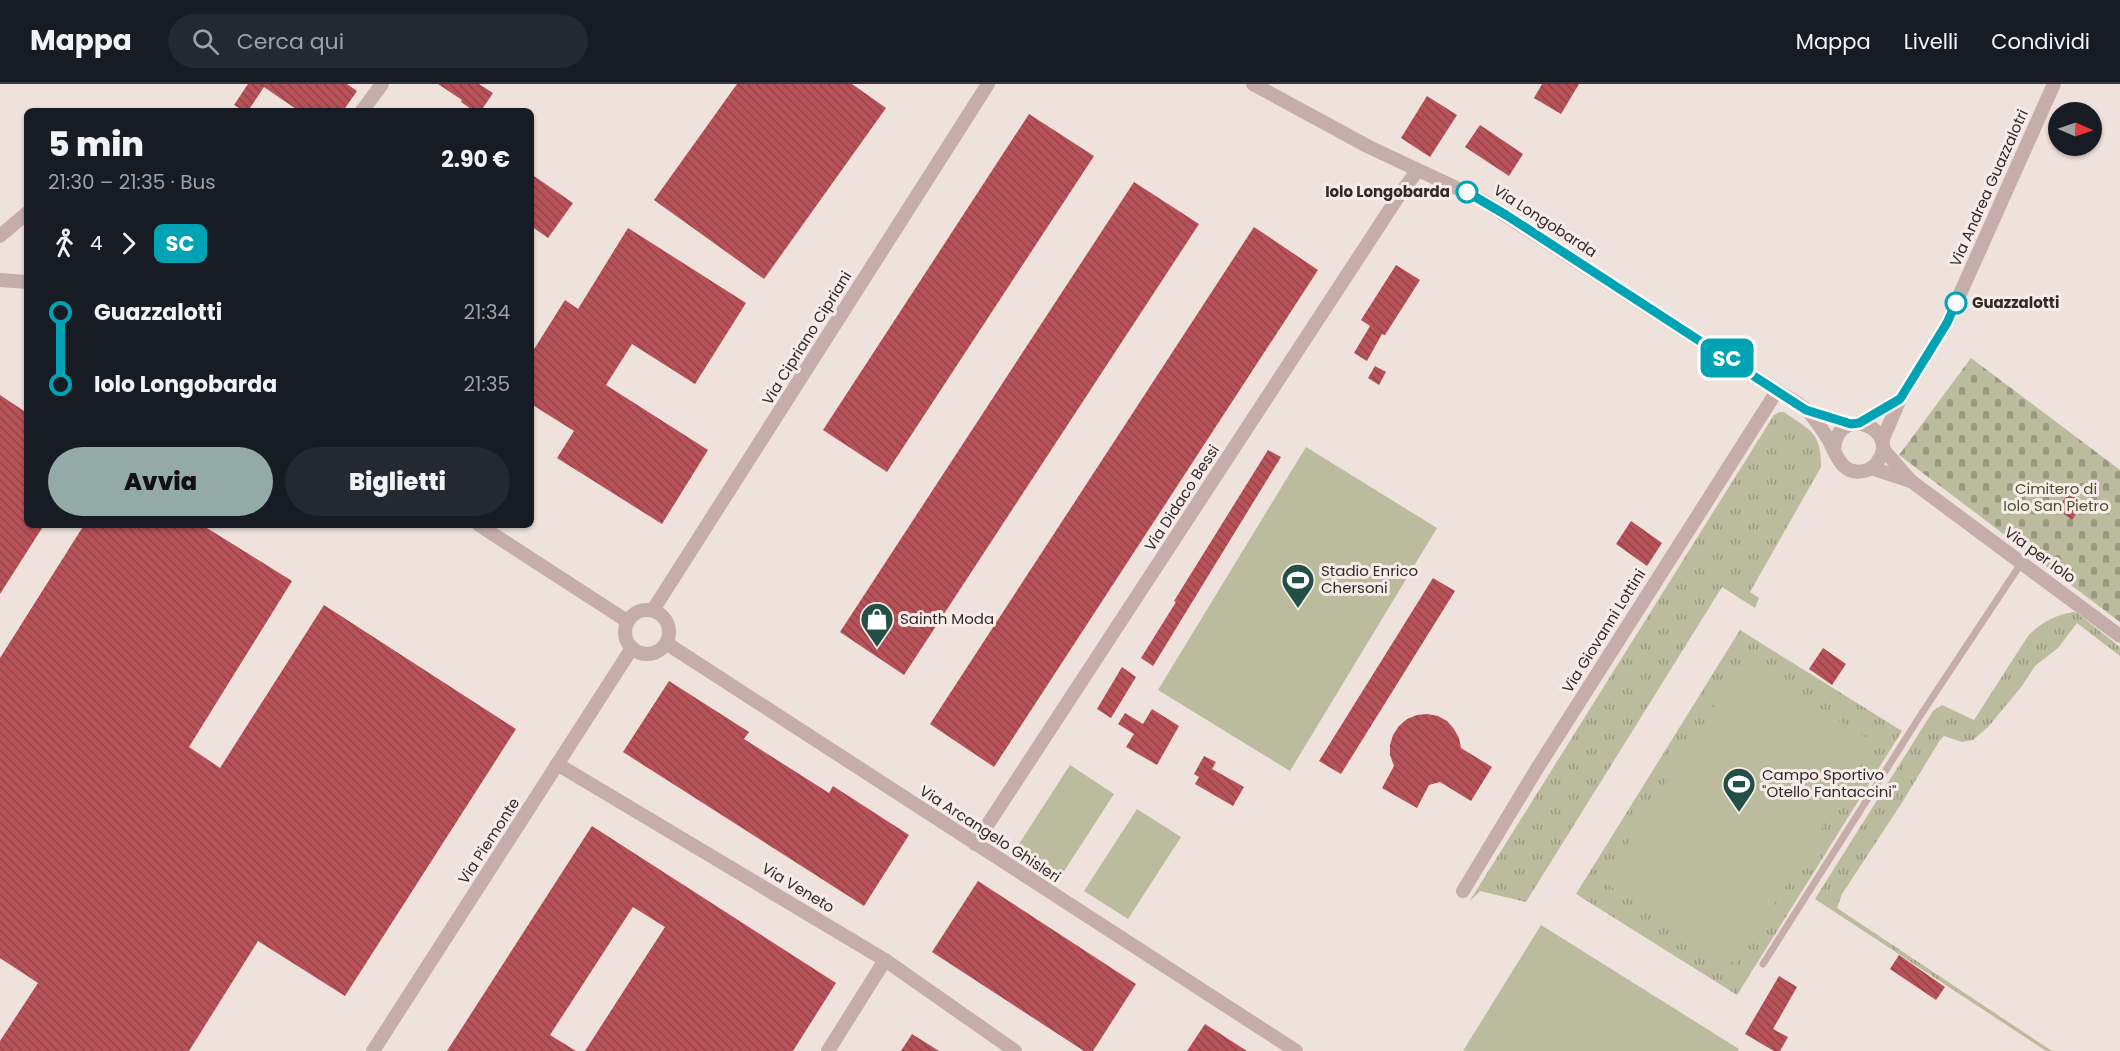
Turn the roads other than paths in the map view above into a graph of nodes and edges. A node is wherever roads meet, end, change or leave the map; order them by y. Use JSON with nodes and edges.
{"nodes":[{"id":1,"x":382,"y":84,"type":"edge"},
{"id":2,"x":988,"y":84,"type":"edge"},
{"id":3,"x":1253,"y":84,"type":"edge"},
{"id":4,"x":2054,"y":84,"type":"edge"},
{"id":5,"x":364,"y":108,"type":"edge"},
{"id":6,"x":1418,"y":171,"type":"junction"},
{"id":7,"x":24,"y":216,"type":"edge"},
{"id":8,"x":0,"y":236,"type":"edge"},
{"id":9,"x":0,"y":280,"type":"edge"},
{"id":10,"x":24,"y":282,"type":"edge"},
{"id":11,"x":1777,"y":391,"type":"junction"},
{"id":12,"x":1900,"y":399,"type":"junction"},
{"id":13,"x":1806,"y":410,"type":"junction"},
{"id":14,"x":1855,"y":424,"type":"junction"},
{"id":15,"x":1882,"y":445,"type":"junction"},
{"id":16,"x":1834,"y":449,"type":"junction"},
{"id":17,"x":1871,"y":468,"type":"junction"},
{"id":18,"x":1911,"y":481,"type":"junction"},
{"id":19,"x":484,"y":528,"type":"edge"},
{"id":20,"x":2022,"y":562,"type":"junction"},
{"id":21,"x":653,"y":610,"type":"junction"},
{"id":22,"x":627,"y":621,"type":"junction"},
{"id":23,"x":2120,"y":636,"type":"edge"},
{"id":24,"x":666,"y":644,"type":"junction"},
{"id":25,"x":632,"y":648,"type":"junction"},
{"id":26,"x":557,"y":764,"type":"junction"},
{"id":27,"x":975,"y":844,"type":"junction"},
{"id":28,"x":1463,"y":891,"type":"dead end"},
{"id":29,"x":885,"y":960,"type":"junction"},
{"id":30,"x":1763,"y":964,"type":"dead end"},
{"id":31,"x":373,"y":1051,"type":"edge"},
{"id":32,"x":828,"y":1051,"type":"edge"},
{"id":33,"x":1015,"y":1051,"type":"edge"},
{"id":34,"x":1296,"y":1051,"type":"edge"}],
"edges":[{"from":1,"to":5,"type":"street"},
{"from":2,"to":21,"type":"street","name":"Via Cipriano Cipriani"},
{"from":3,"to":6,"type":"street","name":"Via Longobarda"},
{"from":4,"to":12,"type":"street","name":"Via Andrea Guazzalotri"},
{"from":6,"to":11,"type":"street","name":"Via Longobarda"},
{"from":6,"to":27,"type":"street","name":"Via Didaco Bessi"},
{"from":7,"to":8,"type":"street"},
{"from":9,"to":10,"type":"street"},
{"from":11,"to":13,"type":"street","name":"Via Longobarda"},
{"from":11,"to":28,"type":"street","name":"Via Giovanni Lottini"},
{"from":12,"to":14,"type":"street","name":"Via Andrea Guazzalotri"},
{"from":12,"to":15,"type":"street","name":"Via Andrea Guazzalotri"},
{"from":13,"to":14,"type":"street","name":"Via Longobarda"},
{"from":13,"to":16,"type":"street","name":"Via Longobarda"},
{"from":14,"to":15,"type":"street","name":"Via Longobarda"},
{"from":14,"to":16,"type":"street"},
{"from":15,"to":17,"type":"street"},
{"from":15,"to":18,"type":"street","name":"Via per Iolo"},
{"from":16,"to":17,"type":"street","name":"Via Longobarda"},
{"from":17,"to":18,"type":"street","name":"Via per Iolo"},
{"from":18,"to":20,"type":"street","name":"Via per Iolo"},
{"from":19,"to":22,"type":"street"},
{"from":20,"to":23,"type":"street","name":"Via per Iolo"},
{"from":20,"to":30,"type":"lane"},
{"from":21,"to":22,"type":"street"},
{"from":21,"to":24,"type":"street"},
{"from":22,"to":25,"type":"street"},
{"from":24,"to":25,"type":"street"},
{"from":24,"to":27,"type":"street","name":"Via Arcangelo Ghisleri"},
{"from":25,"to":26,"type":"street","name":"Via Piemonte"},
{"from":26,"to":29,"type":"street","name":"Via Veneto"},
{"from":26,"to":31,"type":"street","name":"Via Piemonte"},
{"from":27,"to":34,"type":"street","name":"Via Arcangelo Ghisleri"},
{"from":29,"to":32,"type":"street"},
{"from":29,"to":33,"type":"street","name":"Via Veneto"}]}
